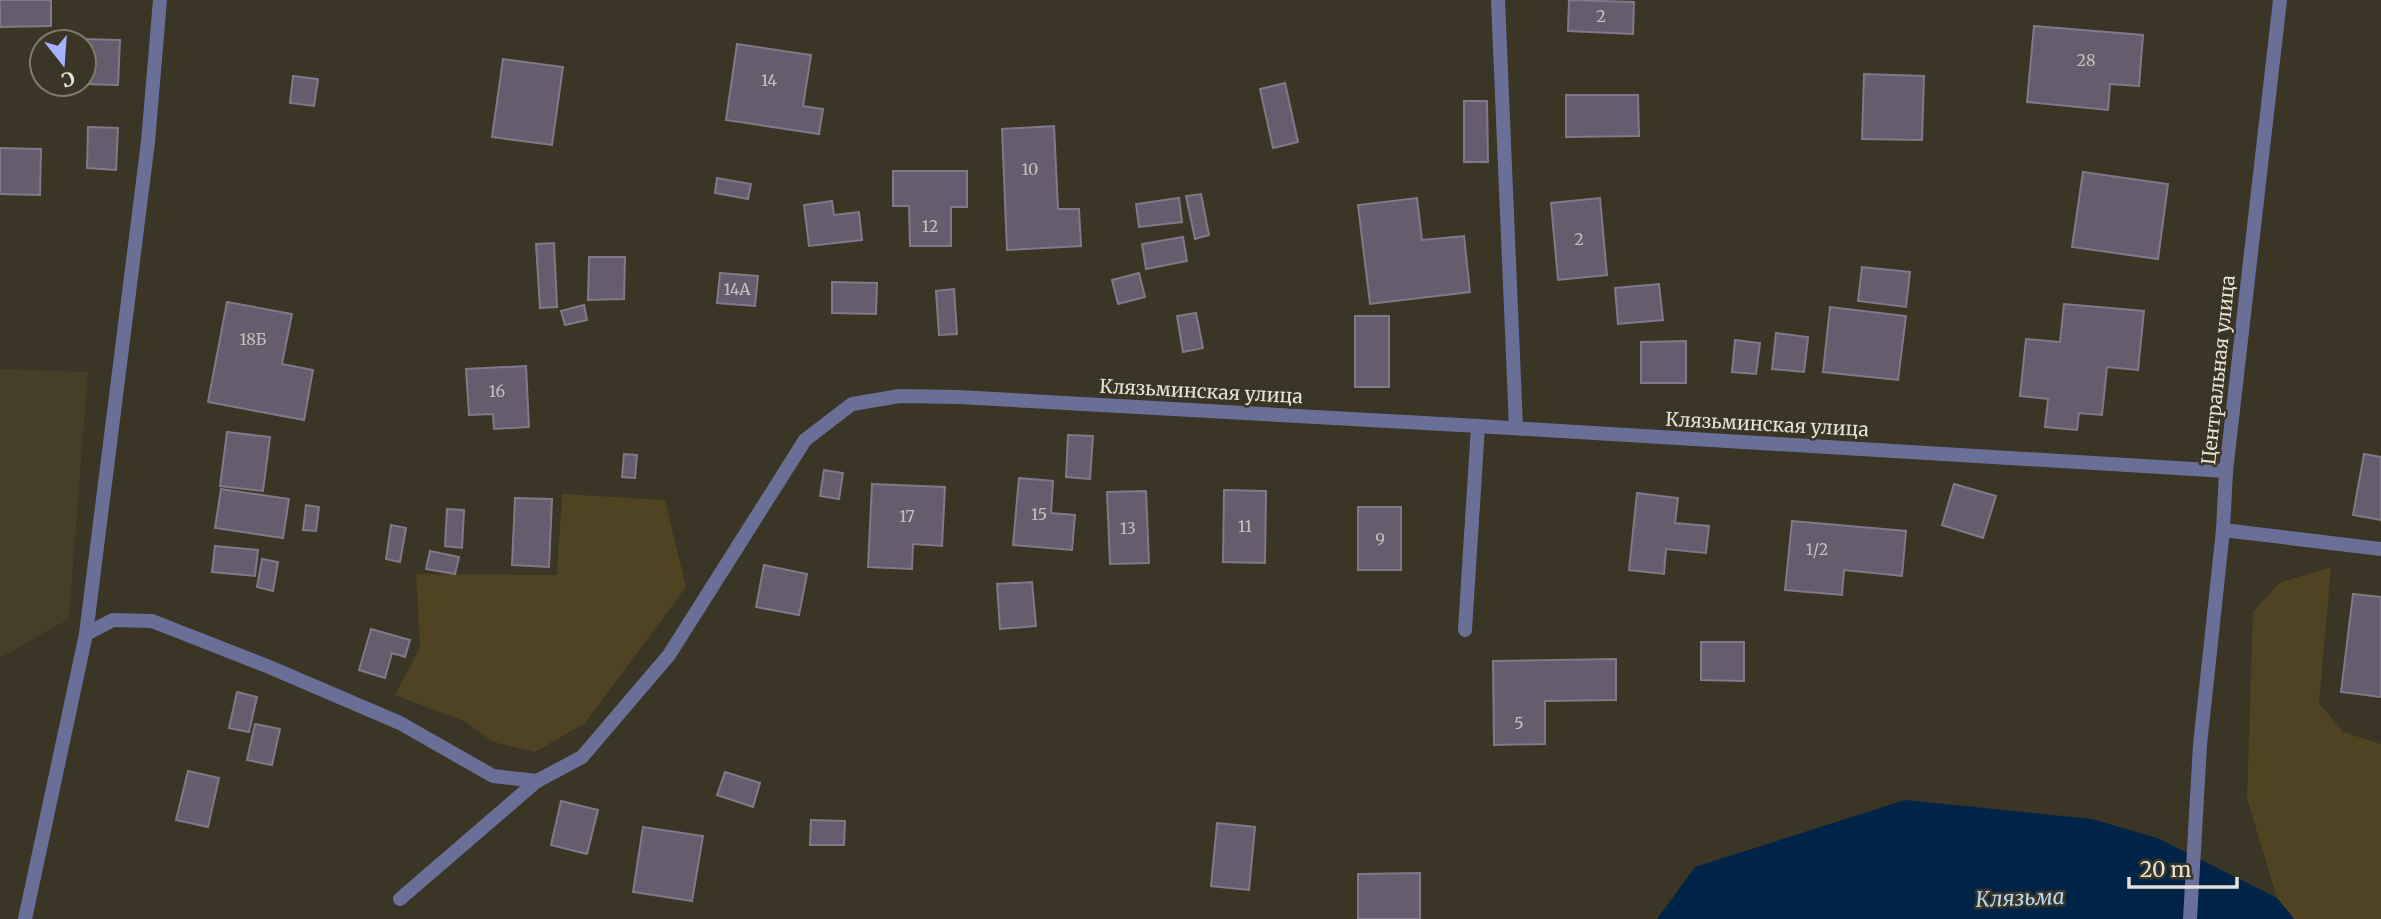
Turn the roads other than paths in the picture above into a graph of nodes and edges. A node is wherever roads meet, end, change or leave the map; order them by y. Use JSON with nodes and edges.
{"nodes":[{"id":1,"x":160,"y":0,"type":"edge"},
{"id":2,"x":1497,"y":0,"type":"edge"},
{"id":3,"x":2280,"y":0,"type":"edge"},
{"id":4,"x":1478,"y":426,"type":"junction"},
{"id":5,"x":1516,"y":428,"type":"junction"},
{"id":6,"x":2226,"y":471,"type":"junction"},
{"id":7,"x":2222,"y":530,"type":"junction"},
{"id":8,"x":2381,"y":549,"type":"edge"},
{"id":9,"x":1465,"y":630,"type":"dead end"},
{"id":10,"x":86,"y":634,"type":"junction"},
{"id":11,"x":537,"y":781,"type":"junction"},
{"id":12,"x":400,"y":899,"type":"dead end"},
{"id":13,"x":25,"y":919,"type":"edge"},
{"id":14,"x":2190,"y":919,"type":"edge"}],
"edges":[{"from":1,"to":10,"type":"street"},
{"from":2,"to":5,"type":"street"},
{"from":3,"to":6,"type":"street","name":"Центральная улица"},
{"from":4,"to":5,"type":"street","name":"Клязьминская улица"},
{"from":4,"to":9,"type":"street"},
{"from":4,"to":11,"type":"street","name":"Клязьминская улица"},
{"from":5,"to":6,"type":"street","name":"Клязьминская улица"},
{"from":6,"to":7,"type":"street","name":"Центральная улица"},
{"from":7,"to":8,"type":"street"},
{"from":7,"to":14,"type":"street","name":"Центральная улица"},
{"from":10,"to":11,"type":"street"},
{"from":10,"to":13,"type":"street"},
{"from":11,"to":12,"type":"street","name":"Клязьминская улица"}]}
